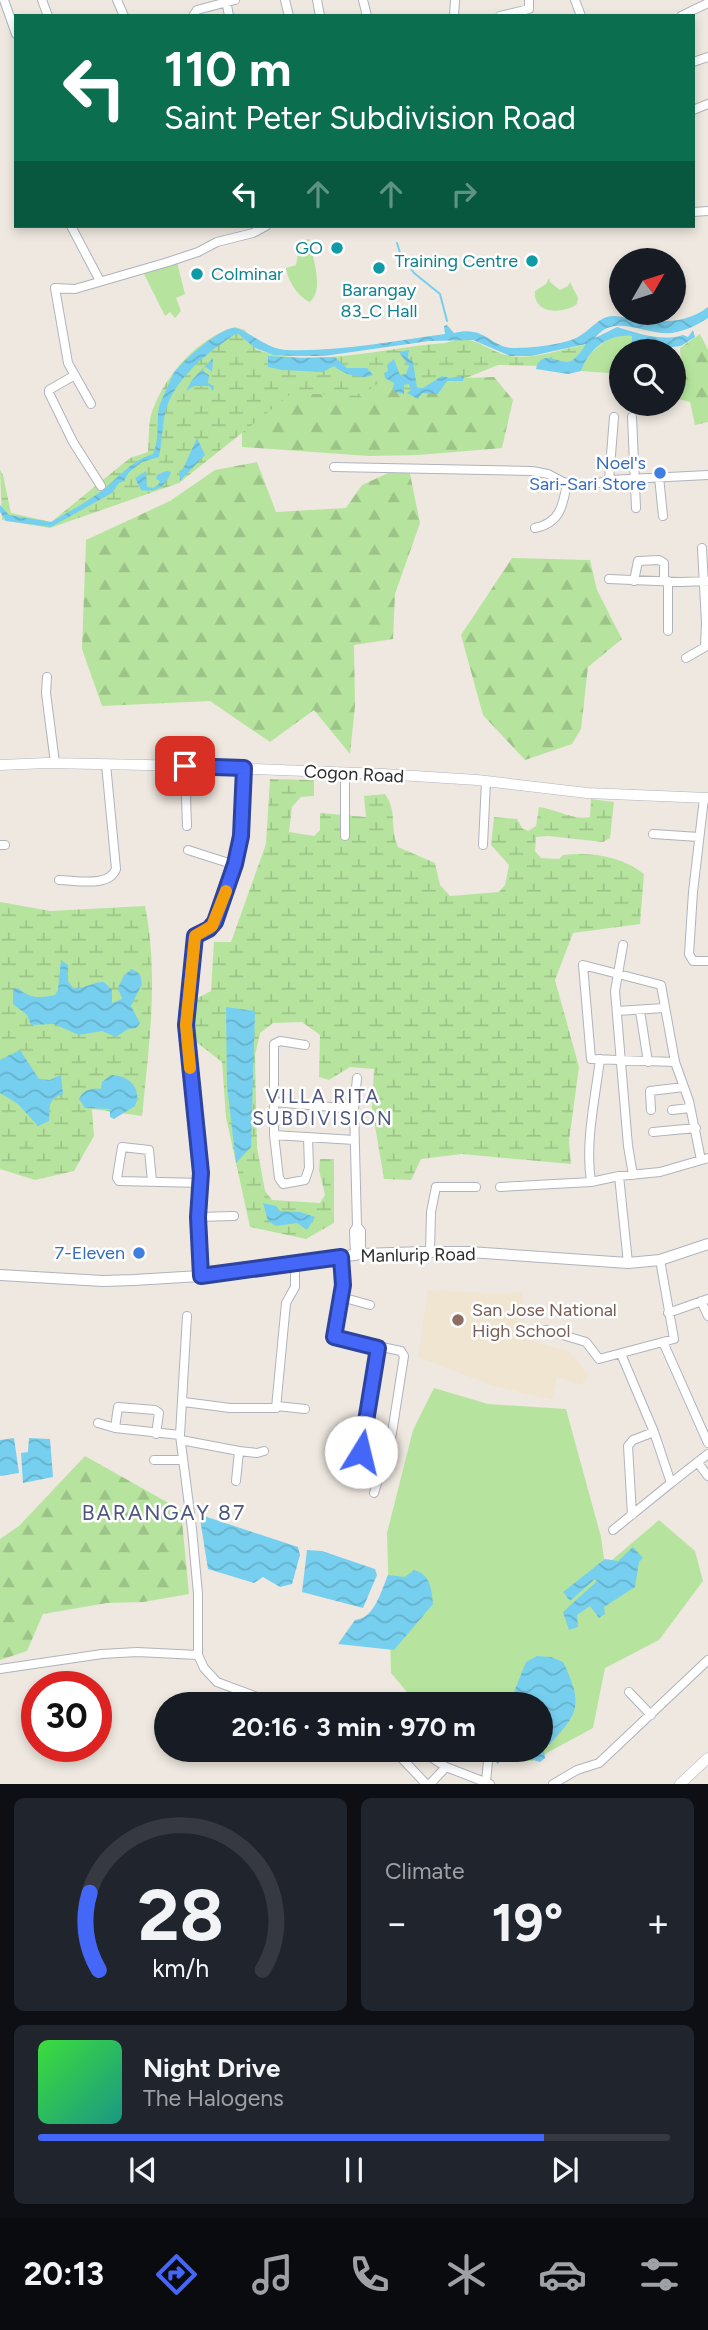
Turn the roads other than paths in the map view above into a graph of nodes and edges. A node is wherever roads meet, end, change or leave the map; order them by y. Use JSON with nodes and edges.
{"nodes":[{"id":1,"x":5,"y":0,"type":"edge"},
{"id":2,"x":529,"y":0,"type":"edge"},
{"id":3,"x":229,"y":1,"type":"edge"},
{"id":4,"x":708,"y":3,"type":"edge"},
{"id":5,"x":194,"y":14,"type":"edge"},
{"id":6,"x":508,"y":14,"type":"edge"},
{"id":7,"x":685,"y":14,"type":"edge"},
{"id":8,"x":14,"y":28,"type":"edge"},
{"id":9,"x":72,"y":228,"type":"edge"},
{"id":10,"x":262,"y":228,"type":"edge"},
{"id":11,"x":100,"y":281,"type":"junction"},
{"id":12,"x":75,"y":375,"type":"junction"},
{"id":13,"x":91,"y":404,"type":"dead end"},
{"id":14,"x":614,"y":417,"type":"dead end"},
{"id":15,"x":632,"y":417,"type":"dead end"},
{"id":16,"x":334,"y":467,"type":"dead end"},
{"id":17,"x":708,"y":475,"type":"edge"},
{"id":18,"x":659,"y":477,"type":"junction"},
{"id":19,"x":634,"y":479,"type":"junction"},
{"id":20,"x":609,"y":480,"type":"junction"},
{"id":21,"x":567,"y":483,"type":"junction"},
{"id":22,"x":101,"y":486,"type":"dead end"},
{"id":23,"x":636,"y":508,"type":"dead end"},
{"id":24,"x":663,"y":516,"type":"dead end"},
{"id":25,"x":535,"y":528,"type":"dead end"},
{"id":26,"x":702,"y":548,"type":"dead end"},
{"id":27,"x":609,"y":579,"type":"dead end"},
{"id":28,"x":634,"y":581,"type":"junction"},
{"id":29,"x":666,"y":581,"type":"junction"},
{"id":30,"x":706,"y":581,"type":"edge"},
{"id":31,"x":668,"y":631,"type":"dead end"},
{"id":32,"x":686,"y":658,"type":"dead end"},
{"id":33,"x":47,"y":677,"type":"dead end"},
{"id":34,"x":55,"y":763,"type":"junction"},
{"id":35,"x":106,"y":764,"type":"junction"},
{"id":36,"x":0,"y":765,"type":"edge"},
{"id":37,"x":185,"y":766,"type":"junction"},
{"id":38,"x":244,"y":768,"type":"junction"},
{"id":39,"x":345,"y":773,"type":"junction"},
{"id":40,"x":486,"y":781,"type":"junction"},
{"id":41,"x":706,"y":798,"type":"edge"},
{"id":42,"x":187,"y":826,"type":"dead end"},
{"id":43,"x":653,"y":834,"type":"dead end"},
{"id":44,"x":345,"y":836,"type":"dead end"},
{"id":45,"x":699,"y":837,"type":"junction"},
{"id":46,"x":483,"y":845,"type":"dead end"},
{"id":47,"x":188,"y":850,"type":"dead end"},
{"id":48,"x":235,"y":864,"type":"junction"},
{"id":49,"x":59,"y":880,"type":"dead end"},
{"id":50,"x":623,"y":945,"type":"dead end"},
{"id":51,"x":708,"y":961,"type":"edge"},
{"id":52,"x":616,"y":975,"type":"junction"},
{"id":53,"x":664,"y":1008,"type":"junction"},
{"id":54,"x":617,"y":1011,"type":"junction"},
{"id":55,"x":640,"y":1011,"type":"junction"},
{"id":56,"x":306,"y":1045,"type":"dead end"},
{"id":57,"x":600,"y":1059,"type":"junction"},
{"id":58,"x":620,"y":1060,"type":"junction"},
{"id":59,"x":648,"y":1062,"type":"junction"},
{"id":60,"x":675,"y":1062,"type":"junction"},
{"id":61,"x":357,"y":1079,"type":"dead end"},
{"id":62,"x":684,"y":1087,"type":"junction"},
{"id":63,"x":274,"y":1102,"type":"junction"},
{"id":64,"x":690,"y":1108,"type":"junction"},
{"id":65,"x":354,"y":1109,"type":"junction"},
{"id":66,"x":651,"y":1110,"type":"dead end"},
{"id":67,"x":672,"y":1110,"type":"dead end"},
{"id":68,"x":696,"y":1128,"type":"junction"},
{"id":69,"x":653,"y":1132,"type":"dead end"},
{"id":70,"x":274,"y":1135,"type":"junction"},
{"id":71,"x":308,"y":1137,"type":"junction"},
{"id":72,"x":354,"y":1140,"type":"junction"},
{"id":73,"x":704,"y":1159,"type":"edge"},
{"id":74,"x":633,"y":1175,"type":"junction"},
{"id":75,"x":619,"y":1176,"type":"junction"},
{"id":76,"x":152,"y":1181,"type":"junction"},
{"id":77,"x":591,"y":1182,"type":"junction"},
{"id":78,"x":201,"y":1183,"type":"junction"},
{"id":79,"x":476,"y":1187,"type":"dead end"},
{"id":80,"x":500,"y":1187,"type":"dead end"},
{"id":81,"x":234,"y":1216,"type":"dead end"},
{"id":82,"x":198,"y":1217,"type":"junction"},
{"id":83,"x":708,"y":1244,"type":"edge"},
{"id":84,"x":430,"y":1252,"type":"junction"},
{"id":85,"x":358,"y":1254,"type":"junction"},
{"id":86,"x":341,"y":1257,"type":"junction"},
{"id":87,"x":660,"y":1260,"type":"junction"},
{"id":88,"x":628,"y":1263,"type":"junction"},
{"id":89,"x":295,"y":1264,"type":"junction"},
{"id":90,"x":0,"y":1275,"type":"edge"},
{"id":91,"x":201,"y":1276,"type":"junction"},
{"id":92,"x":341,"y":1297,"type":"junction"},
{"id":93,"x":705,"y":1300,"type":"edge"},
{"id":94,"x":370,"y":1304,"type":"dead end"},
{"id":95,"x":668,"y":1313,"type":"junction"},
{"id":96,"x":187,"y":1316,"type":"dead end"},
{"id":97,"x":708,"y":1316,"type":"edge"},
{"id":98,"x":546,"y":1330,"type":"dead end"},
{"id":99,"x":663,"y":1342,"type":"junction"},
{"id":100,"x":378,"y":1348,"type":"junction"},
{"id":101,"x":621,"y":1354,"type":"junction"},
{"id":102,"x":184,"y":1402,"type":"junction"},
{"id":103,"x":277,"y":1406,"type":"junction"},
{"id":104,"x":306,"y":1409,"type":"dead end"},
{"id":105,"x":98,"y":1423,"type":"dead end"},
{"id":106,"x":115,"y":1428,"type":"junction"},
{"id":107,"x":654,"y":1432,"type":"junction"},
{"id":108,"x":156,"y":1434,"type":"junction"},
{"id":109,"x":181,"y":1437,"type":"junction"},
{"id":110,"x":708,"y":1443,"type":"edge"},
{"id":111,"x":351,"y":1447,"type":"dead end"},
{"id":112,"x":239,"y":1451,"type":"junction"},
{"id":113,"x":264,"y":1451,"type":"dead end"},
{"id":114,"x":361,"y":1452,"type":"junction"},
{"id":115,"x":708,"y":1454,"type":"edge"},
{"id":116,"x":154,"y":1460,"type":"dead end"},
{"id":117,"x":182,"y":1460,"type":"junction"},
{"id":118,"x":698,"y":1463,"type":"junction"},
{"id":119,"x":383,"y":1466,"type":"junction"},
{"id":120,"x":708,"y":1476,"type":"edge"},
{"id":121,"x":236,"y":1480,"type":"dead end"},
{"id":122,"x":671,"y":1483,"type":"junction"},
{"id":123,"x":374,"y":1493,"type":"dead end"},
{"id":124,"x":632,"y":1515,"type":"junction"},
{"id":125,"x":613,"y":1530,"type":"dead end"},
{"id":126,"x":198,"y":1655,"type":"junction"},
{"id":127,"x":708,"y":1660,"type":"edge"},
{"id":128,"x":0,"y":1670,"type":"edge"},
{"id":129,"x":244,"y":1692,"type":"edge"},
{"id":130,"x":629,"y":1692,"type":"dead end"},
{"id":131,"x":651,"y":1715,"type":"junction"},
{"id":132,"x":708,"y":1759,"type":"edge"},
{"id":133,"x":406,"y":1762,"type":"edge"},
{"id":134,"x":440,"y":1762,"type":"edge"},
{"id":135,"x":489,"y":1762,"type":"edge"},
{"id":136,"x":446,"y":1766,"type":"junction"},
{"id":137,"x":488,"y":1783,"type":"edge"},
{"id":138,"x":428,"y":1784,"type":"edge"},
{"id":139,"x":553,"y":1784,"type":"edge"},
{"id":140,"x":680,"y":1784,"type":"edge"}],
"edges":[{"from":1,"to":8,"type":"street"},
{"from":2,"to":6,"type":"street"},
{"from":3,"to":5,"type":"street"},
{"from":4,"to":7,"type":"street"},
{"from":9,"to":11,"type":"street"},
{"from":10,"to":11,"type":"street"},
{"from":11,"to":12,"type":"street"},
{"from":12,"to":13,"type":"street"},
{"from":12,"to":22,"type":"street"},
{"from":14,"to":20,"type":"street"},
{"from":15,"to":19,"type":"street"},
{"from":16,"to":21,"type":"street"},
{"from":17,"to":18,"type":"street"},
{"from":18,"to":19,"type":"street"},
{"from":18,"to":24,"type":"street"},
{"from":19,"to":20,"type":"street"},
{"from":19,"to":23,"type":"street"},
{"from":20,"to":21,"type":"street"},
{"from":21,"to":25,"type":"street"},
{"from":26,"to":30,"type":"street"},
{"from":27,"to":28,"type":"street"},
{"from":28,"to":29,"type":"street"},
{"from":28,"to":29,"type":"street"},
{"from":29,"to":30,"type":"street"},
{"from":29,"to":31,"type":"street"},
{"from":30,"to":32,"type":"street"},
{"from":33,"to":34,"type":"street"},
{"from":34,"to":35,"type":"street","name":"Cogon Road"},
{"from":34,"to":36,"type":"street","name":"Cogon Road"},
{"from":35,"to":37,"type":"street","name":"Cogon Road"},
{"from":35,"to":49,"type":"street"},
{"from":37,"to":38,"type":"street","name":"Cogon Road"},
{"from":37,"to":42,"type":"street"},
{"from":38,"to":39,"type":"street","name":"Cogon Road"},
{"from":38,"to":48,"type":"street"},
{"from":39,"to":40,"type":"street","name":"Cogon Road"},
{"from":39,"to":44,"type":"street"},
{"from":40,"to":41,"type":"street","name":"Cogon Road"},
{"from":40,"to":46,"type":"street"},
{"from":41,"to":45,"type":"street"},
{"from":43,"to":45,"type":"street"},
{"from":45,"to":51,"type":"street"},
{"from":47,"to":48,"type":"street"},
{"from":48,"to":78,"type":"street"},
{"from":50,"to":52,"type":"street"},
{"from":52,"to":53,"type":"street"},
{"from":52,"to":54,"type":"street"},
{"from":52,"to":57,"type":"street"},
{"from":53,"to":55,"type":"street"},
{"from":53,"to":60,"type":"street"},
{"from":54,"to":55,"type":"street"},
{"from":54,"to":58,"type":"street"},
{"from":55,"to":59,"type":"street"},
{"from":56,"to":63,"type":"street"},
{"from":57,"to":58,"type":"street"},
{"from":57,"to":77,"type":"street"},
{"from":58,"to":59,"type":"street"},
{"from":58,"to":74,"type":"street"},
{"from":59,"to":60,"type":"street"},
{"from":60,"to":62,"type":"street"},
{"from":61,"to":65,"type":"street"},
{"from":62,"to":64,"type":"street"},
{"from":62,"to":66,"type":"street"},
{"from":63,"to":65,"type":"street"},
{"from":63,"to":70,"type":"street"},
{"from":64,"to":67,"type":"street"},
{"from":64,"to":68,"type":"street"},
{"from":65,"to":72,"type":"street"},
{"from":68,"to":69,"type":"street"},
{"from":68,"to":73,"type":"street"},
{"from":70,"to":71,"type":"street"},
{"from":70,"to":71,"type":"street"},
{"from":71,"to":72,"type":"street"},
{"from":72,"to":85,"type":"street"},
{"from":73,"to":74,"type":"street"},
{"from":74,"to":75,"type":"street"},
{"from":75,"to":77,"type":"street"},
{"from":75,"to":88,"type":"street"},
{"from":76,"to":76,"type":"street"},
{"from":76,"to":78,"type":"street"},
{"from":77,"to":80,"type":"street"},
{"from":78,"to":82,"type":"street"},
{"from":79,"to":84,"type":"street"},
{"from":81,"to":82,"type":"street"},
{"from":82,"to":91,"type":"street"},
{"from":83,"to":87,"type":"main road","name":"Manlurip Road"},
{"from":84,"to":85,"type":"main road","name":"Manlurip Road"},
{"from":84,"to":88,"type":"main road","name":"Manlurip Road"},
{"from":85,"to":86,"type":"main road","name":"Manlurip Road"},
{"from":86,"to":89,"type":"main road","name":"Manlurip Road"},
{"from":86,"to":92,"type":"street"},
{"from":87,"to":88,"type":"main road","name":"Manlurip Road"},
{"from":87,"to":95,"type":"street"},
{"from":89,"to":91,"type":"main road","name":"Manlurip Road"},
{"from":89,"to":103,"type":"street"},
{"from":90,"to":91,"type":"main road","name":"Manlurip Road"},
{"from":92,"to":94,"type":"street"},
{"from":92,"to":100,"type":"street"},
{"from":93,"to":95,"type":"street"},
{"from":93,"to":97,"type":"street"},
{"from":95,"to":99,"type":"street"},
{"from":96,"to":102,"type":"street"},
{"from":98,"to":101,"type":"street"},
{"from":99,"to":101,"type":"street"},
{"from":99,"to":110,"type":"street"},
{"from":100,"to":114,"type":"street"},
{"from":100,"to":119,"type":"street"},
{"from":101,"to":107,"type":"street"},
{"from":102,"to":103,"type":"street"},
{"from":102,"to":109,"type":"street"},
{"from":103,"to":104,"type":"street"},
{"from":105,"to":106,"type":"street"},
{"from":106,"to":108,"type":"street"},
{"from":106,"to":108,"type":"street"},
{"from":107,"to":122,"type":"street"},
{"from":107,"to":124,"type":"street"},
{"from":108,"to":109,"type":"street"},
{"from":109,"to":112,"type":"street"},
{"from":109,"to":117,"type":"street"},
{"from":111,"to":114,"type":"street"},
{"from":112,"to":113,"type":"street"},
{"from":112,"to":121,"type":"street"},
{"from":114,"to":119,"type":"street"},
{"from":115,"to":118,"type":"street"},
{"from":116,"to":117,"type":"street"},
{"from":117,"to":126,"type":"street"},
{"from":118,"to":120,"type":"street"},
{"from":118,"to":122,"type":"street"},
{"from":119,"to":123,"type":"street"},
{"from":122,"to":124,"type":"street"},
{"from":124,"to":125,"type":"street"},
{"from":126,"to":128,"type":"street"},
{"from":126,"to":129,"type":"street"},
{"from":127,"to":131,"type":"street"},
{"from":130,"to":131,"type":"street"},
{"from":131,"to":139,"type":"street"},
{"from":132,"to":140,"type":"street"},
{"from":133,"to":138,"type":"street"},
{"from":134,"to":136,"type":"street"},
{"from":135,"to":137,"type":"street"},
{"from":136,"to":137,"type":"street"},
{"from":136,"to":138,"type":"street"}]}
